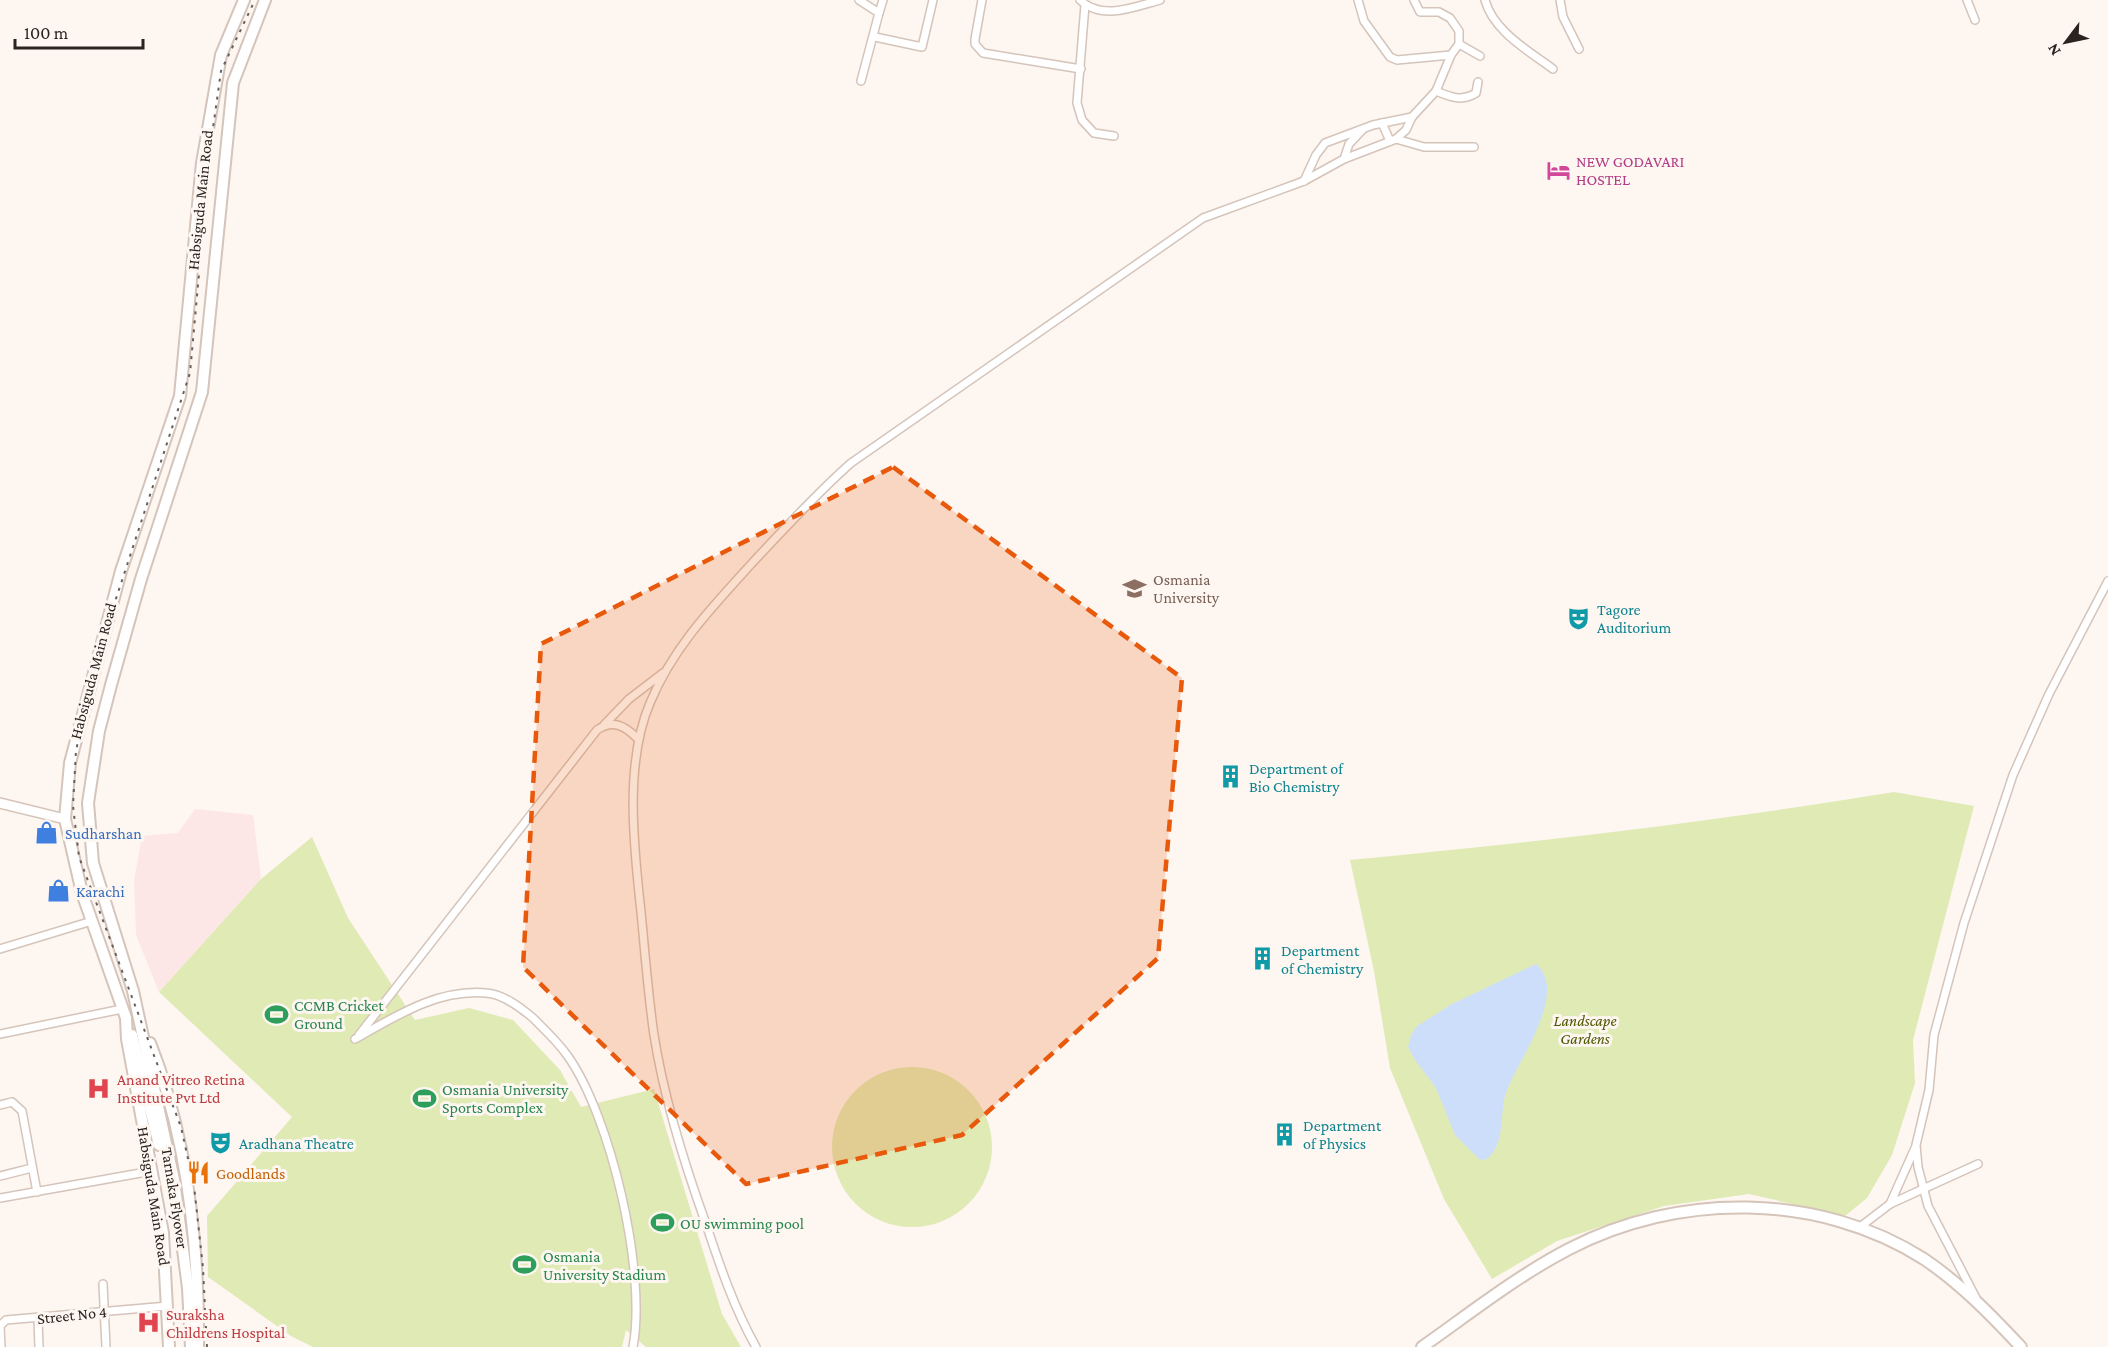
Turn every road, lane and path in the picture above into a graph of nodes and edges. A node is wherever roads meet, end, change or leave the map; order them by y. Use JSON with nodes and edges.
{"nodes":[{"id":1,"x":244,"y":0,"type":"edge"},
{"id":2,"x":265,"y":0,"type":"edge"},
{"id":3,"x":859,"y":0,"type":"edge"},
{"id":4,"x":883,"y":0,"type":"edge"},
{"id":5,"x":933,"y":0,"type":"edge"},
{"id":6,"x":982,"y":0,"type":"edge"},
{"id":7,"x":1160,"y":0,"type":"edge"},
{"id":8,"x":1358,"y":0,"type":"edge"},
{"id":9,"x":1414,"y":0,"type":"edge"},
{"id":10,"x":1485,"y":0,"type":"edge"},
{"id":11,"x":1560,"y":0,"type":"edge"},
{"id":12,"x":1967,"y":0,"type":"edge"},
{"id":13,"x":1083,"y":3,"type":"edge"},
{"id":14,"x":879,"y":13,"type":"junction"},
{"id":15,"x":1974,"y":20,"type":"dead end"},
{"id":16,"x":874,"y":37,"type":"junction"},
{"id":17,"x":1459,"y":44,"type":"junction"},
{"id":18,"x":1579,"y":49,"type":"dead end"},
{"id":19,"x":1451,"y":55,"type":"junction"},
{"id":20,"x":1480,"y":56,"type":"dead end"},
{"id":21,"x":1081,"y":69,"type":"junction"},
{"id":22,"x":1553,"y":69,"type":"dead end"},
{"id":23,"x":861,"y":81,"type":"dead end"},
{"id":24,"x":1478,"y":82,"type":"dead end"},
{"id":25,"x":1436,"y":91,"type":"junction"},
{"id":26,"x":1412,"y":117,"type":"junction"},
{"id":27,"x":1382,"y":123,"type":"junction"},
{"id":28,"x":1363,"y":128,"type":"junction"},
{"id":29,"x":1114,"y":136,"type":"dead end"},
{"id":30,"x":1393,"y":140,"type":"junction"},
{"id":31,"x":1474,"y":147,"type":"dead end"},
{"id":32,"x":1344,"y":159,"type":"junction"},
{"id":33,"x":1304,"y":181,"type":"junction"},
{"id":34,"x":182,"y":373,"type":"junction"},
{"id":35,"x":203,"y":376,"type":"junction"},
{"id":36,"x":2108,"y":581,"type":"edge"},
{"id":37,"x":665,"y":672,"type":"junction"},
{"id":38,"x":90,"y":678,"type":"junction"},
{"id":39,"x":111,"y":685,"type":"junction"},
{"id":40,"x":604,"y":725,"type":"junction"},
{"id":41,"x":638,"y":738,"type":"junction"},
{"id":42,"x":0,"y":803,"type":"edge"},
{"id":43,"x":65,"y":819,"type":"junction"},
{"id":44,"x":92,"y":921,"type":"junction"},
{"id":45,"x":0,"y":949,"type":"edge"},
{"id":46,"x":124,"y":1014,"type":"junction"},
{"id":47,"x":137,"y":1016,"type":"junction"},
{"id":48,"x":0,"y":1034,"type":"edge"},
{"id":49,"x":141,"y":1049,"type":"junction"},
{"id":50,"x":0,"y":1105,"type":"edge"},
{"id":51,"x":1916,"y":1145,"type":"junction"},
{"id":52,"x":1978,"y":1164,"type":"dead end"},
{"id":53,"x":32,"y":1168,"type":"junction"},
{"id":54,"x":152,"y":1172,"type":"junction"},
{"id":55,"x":0,"y":1176,"type":"edge"},
{"id":56,"x":1922,"y":1188,"type":"junction"},
{"id":57,"x":37,"y":1192,"type":"junction"},
{"id":58,"x":0,"y":1198,"type":"edge"},
{"id":59,"x":1890,"y":1204,"type":"junction"},
{"id":60,"x":1860,"y":1227,"type":"junction"},
{"id":61,"x":103,"y":1284,"type":"dead end"},
{"id":62,"x":1979,"y":1303,"type":"junction"},
{"id":63,"x":168,"y":1306,"type":"junction"},
{"id":64,"x":104,"y":1312,"type":"junction"},
{"id":65,"x":38,"y":1319,"type":"junction"},
{"id":66,"x":1,"y":1347,"type":"edge"},
{"id":67,"x":39,"y":1347,"type":"edge"},
{"id":68,"x":106,"y":1347,"type":"edge"},
{"id":69,"x":169,"y":1347,"type":"edge"},
{"id":70,"x":184,"y":1347,"type":"edge"},
{"id":71,"x":191,"y":1347,"type":"edge"},
{"id":72,"x":198,"y":1347,"type":"edge"},
{"id":73,"x":633,"y":1347,"type":"edge"},
{"id":74,"x":756,"y":1347,"type":"edge"},
{"id":75,"x":1422,"y":1347,"type":"edge"},
{"id":76,"x":2021,"y":1347,"type":"edge"}],
"edges":[{"from":1,"to":34,"type":"main road","name":"Habsiguda Main Road"},
{"from":2,"to":35,"type":"main road","name":"Habsiguda Main Road"},
{"from":3,"to":14,"type":"street"},
{"from":4,"to":14,"type":"street"},
{"from":5,"to":16,"type":"street"},
{"from":6,"to":21,"type":"street"},
{"from":7,"to":13,"type":"street"},
{"from":8,"to":19,"type":"street"},
{"from":9,"to":17,"type":"street"},
{"from":10,"to":22,"type":"street"},
{"from":11,"to":18,"type":"street"},
{"from":12,"to":15,"type":"street"},
{"from":13,"to":21,"type":"street"},
{"from":14,"to":16,"type":"street"},
{"from":16,"to":23,"type":"street"},
{"from":17,"to":19,"type":"street"},
{"from":17,"to":20,"type":"street"},
{"from":19,"to":25,"type":"street"},
{"from":21,"to":29,"type":"street"},
{"from":24,"to":25,"type":"street"},
{"from":25,"to":26,"type":"street"},
{"from":26,"to":27,"type":"street"},
{"from":26,"to":30,"type":"street"},
{"from":27,"to":28,"type":"street"},
{"from":27,"to":30,"type":"street"},
{"from":28,"to":32,"type":"street"},
{"from":28,"to":33,"type":"street"},
{"from":30,"to":31,"type":"street"},
{"from":30,"to":32,"type":"street"},
{"from":32,"to":33,"type":"street"},
{"from":33,"to":37,"type":"street"},
{"from":34,"to":35,"type":"main road"},
{"from":34,"to":38,"type":"main road","name":"Habsiguda Main Road"},
{"from":35,"to":39,"type":"main road","name":"Habsiguda Main Road"},
{"from":36,"to":51,"type":"street"},
{"from":37,"to":40,"type":"street"},
{"from":37,"to":41,"type":"street"},
{"from":38,"to":39,"type":"main road"},
{"from":38,"to":43,"type":"main road","name":"Habsiguda Main Road"},
{"from":39,"to":47,"type":"main road","name":"Habsiguda Main Road"},
{"from":40,"to":41,"type":"street"},
{"from":40,"to":73,"type":"street"},
{"from":41,"to":74,"type":"street"},
{"from":42,"to":43,"type":"street"},
{"from":43,"to":44,"type":"main road","name":"Habsiguda Main Road"},
{"from":44,"to":45,"type":"street"},
{"from":44,"to":46,"type":"main road","name":"Habsiguda Main Road"},
{"from":46,"to":48,"type":"street"},
{"from":46,"to":49,"type":"main road","name":"Tarnaka Flyover"},
{"from":46,"to":54,"type":"main road","name":"Habsiguda Main Road"},
{"from":47,"to":49,"type":"main road","name":"Tarnaka Flyover"},
{"from":47,"to":72,"type":"main road"},
{"from":49,"to":70,"type":"main road","name":"Tarnaka Flyover"},
{"from":49,"to":71,"type":"main road","name":"Tarnaka Flyover"},
{"from":50,"to":53,"type":"street"},
{"from":51,"to":56,"type":"street"},
{"from":51,"to":59,"type":"street"},
{"from":52,"to":56,"type":"street"},
{"from":53,"to":55,"type":"street"},
{"from":53,"to":57,"type":"street"},
{"from":54,"to":57,"type":"street"},
{"from":54,"to":63,"type":"main road","name":"Habsiguda Main Road"},
{"from":56,"to":59,"type":"street"},
{"from":56,"to":62,"type":"street"},
{"from":57,"to":58,"type":"street"},
{"from":59,"to":60,"type":"street"},
{"from":60,"to":62,"type":"main road"},
{"from":60,"to":75,"type":"main road"},
{"from":61,"to":64,"type":"street"},
{"from":62,"to":76,"type":"main road"},
{"from":63,"to":64,"type":"street","name":"Street No 4"},
{"from":63,"to":69,"type":"main road","name":"Habsiguda Main Road"},
{"from":64,"to":65,"type":"street","name":"Street No 4"},
{"from":64,"to":68,"type":"street"},
{"from":65,"to":66,"type":"street","name":"Street No 4"},
{"from":65,"to":67,"type":"street"}]}
